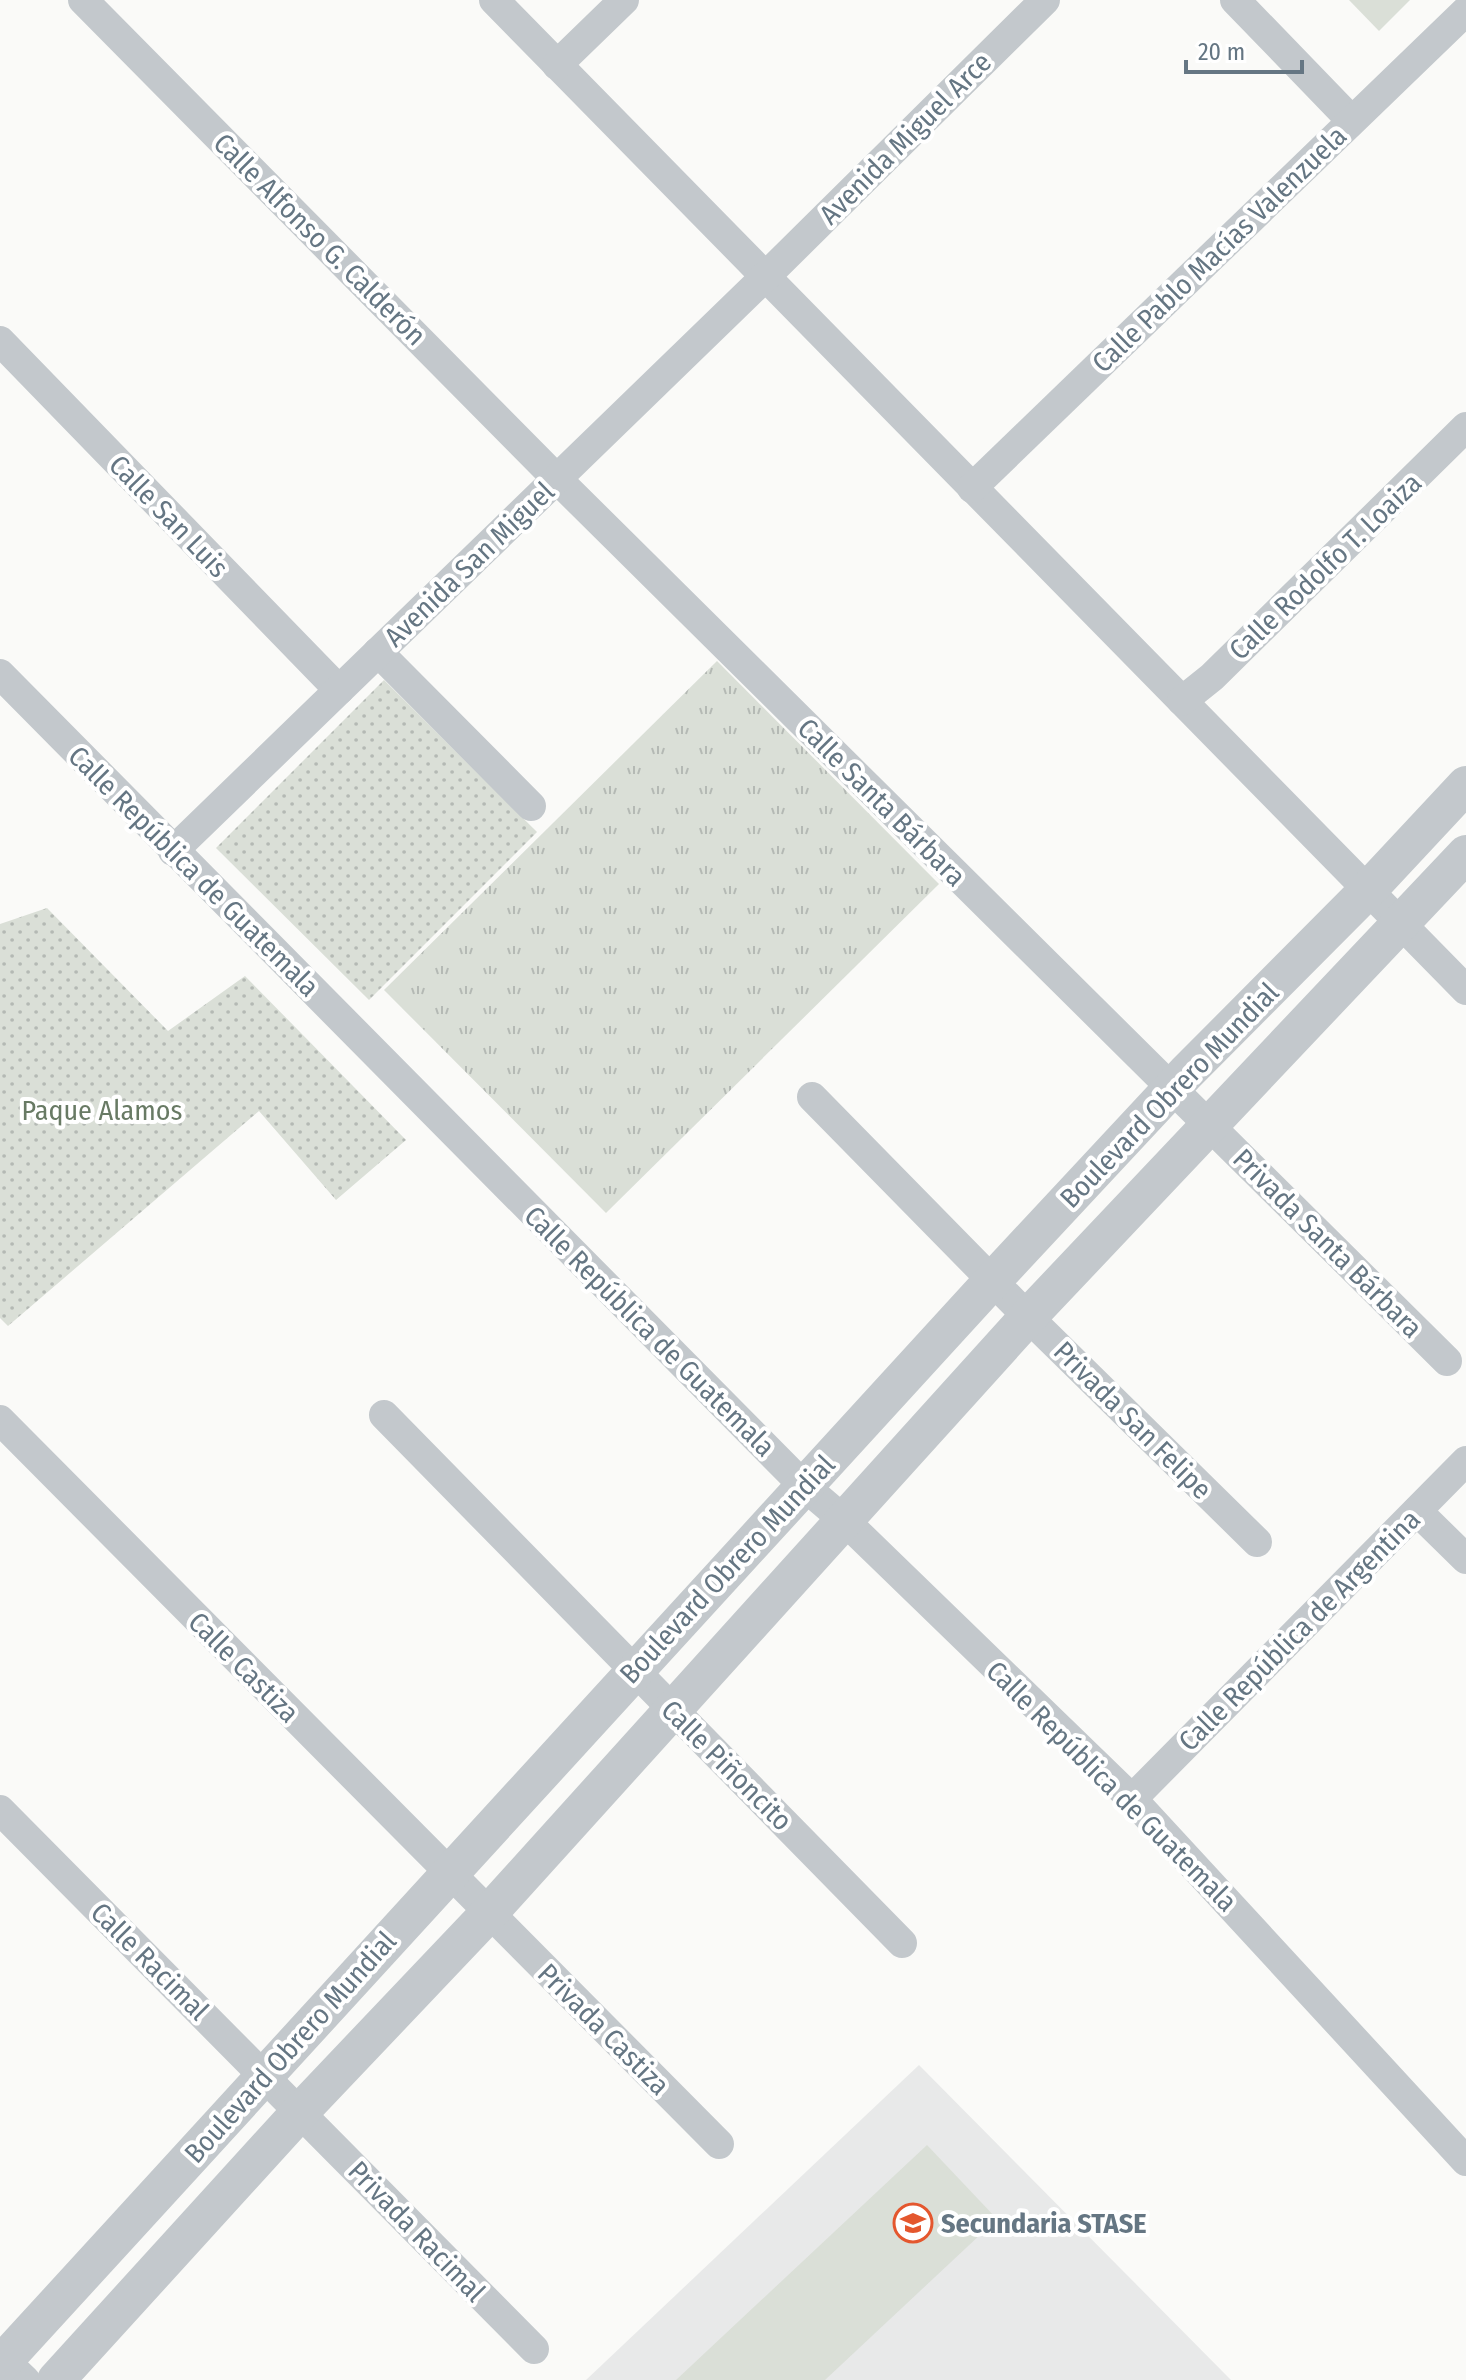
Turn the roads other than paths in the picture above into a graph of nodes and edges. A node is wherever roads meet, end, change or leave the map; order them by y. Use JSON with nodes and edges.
{"nodes":[{"id":1,"x":83,"y":0,"type":"edge"},
{"id":2,"x":494,"y":0,"type":"edge"},
{"id":3,"x":624,"y":0,"type":"edge"},
{"id":4,"x":1045,"y":0,"type":"edge"},
{"id":5,"x":1235,"y":0,"type":"edge"},
{"id":6,"x":1466,"y":11,"type":"edge"},
{"id":7,"x":557,"y":65,"type":"junction"},
{"id":8,"x":1351,"y":120,"type":"junction"},
{"id":9,"x":765,"y":277,"type":"junction"},
{"id":10,"x":0,"y":341,"type":"edge"},
{"id":11,"x":1466,"y":427,"type":"edge"},
{"id":12,"x":557,"y":479,"type":"junction"},
{"id":13,"x":972,"y":488,"type":"junction"},
{"id":14,"x":378,"y":652,"type":"junction"},
{"id":15,"x":0,"y":674,"type":"edge"},
{"id":16,"x":339,"y":690,"type":"junction"},
{"id":17,"x":1182,"y":701,"type":"junction"},
{"id":18,"x":1466,"y":785,"type":"edge"},
{"id":19,"x":531,"y":806,"type":"dead end"},
{"id":20,"x":173,"y":851,"type":"junction"},
{"id":21,"x":1466,"y":854,"type":"edge"},
{"id":22,"x":1367,"y":891,"type":"junction"},
{"id":23,"x":1401,"y":924,"type":"junction"},
{"id":24,"x":1466,"y":990,"type":"edge"},
{"id":25,"x":1172,"y":1089,"type":"junction"},
{"id":26,"x":812,"y":1097,"type":"dead end"},
{"id":27,"x":1208,"y":1125,"type":"junction"},
{"id":28,"x":1010,"y":1298,"type":"junction"},
{"id":29,"x":1447,"y":1361,"type":"dead end"},
{"id":30,"x":384,"y":1415,"type":"dead end"},
{"id":31,"x":0,"y":1420,"type":"edge"},
{"id":32,"x":1466,"y":1461,"type":"edge"},
{"id":33,"x":804,"y":1486,"type":"junction"},
{"id":34,"x":1417,"y":1511,"type":"junction"},
{"id":35,"x":845,"y":1521,"type":"junction"},
{"id":36,"x":1257,"y":1542,"type":"dead end"},
{"id":37,"x":1466,"y":1559,"type":"edge"},
{"id":38,"x":634,"y":1671,"type":"junction"},
{"id":39,"x":672,"y":1710,"type":"junction"},
{"id":40,"x":1132,"y":1799,"type":"junction"},
{"id":41,"x":0,"y":1810,"type":"edge"},
{"id":42,"x":449,"y":1873,"type":"junction"},
{"id":43,"x":489,"y":1913,"type":"junction"},
{"id":44,"x":902,"y":1943,"type":"dead end"},
{"id":45,"x":264,"y":2076,"type":"junction"},
{"id":46,"x":300,"y":2112,"type":"junction"},
{"id":47,"x":719,"y":2144,"type":"dead end"},
{"id":48,"x":1466,"y":2161,"type":"edge"},
{"id":49,"x":534,"y":2349,"type":"dead end"},
{"id":50,"x":10,"y":2368,"type":"edge"},
{"id":51,"x":56,"y":2380,"type":"edge"}],
"edges":[{"from":1,"to":12,"type":"street","name":"Calle Alfonso G. Calderón"},
{"from":2,"to":7,"type":"street"},
{"from":3,"to":7,"type":"street"},
{"from":4,"to":9,"type":"street","name":"Avenida Miguel Arce"},
{"from":5,"to":8,"type":"street"},
{"from":6,"to":8,"type":"street","name":"Calle Pablo Macías Valenzuela"},
{"from":7,"to":9,"type":"street"},
{"from":8,"to":13,"type":"street","name":"Calle Pablo Macías Valenzuela"},
{"from":9,"to":12,"type":"street","name":"Avenida San Miguel"},
{"from":9,"to":13,"type":"street"},
{"from":10,"to":16,"type":"street","name":"Calle San Luis"},
{"from":11,"to":17,"type":"street","name":"Calle Rodolfo T. Loaiza"},
{"from":12,"to":14,"type":"street","name":"Avenida San Miguel"},
{"from":12,"to":25,"type":"street","name":"Calle Santa Bárbara"},
{"from":13,"to":17,"type":"street"},
{"from":14,"to":16,"type":"street","name":"Avenida San Miguel"},
{"from":14,"to":19,"type":"street"},
{"from":15,"to":20,"type":"street","name":"Calle República de Guatemala"},
{"from":16,"to":20,"type":"street","name":"Avenida San Miguel"},
{"from":17,"to":22,"type":"street"},
{"from":18,"to":22,"type":"street","name":"Boulevard Obrero Mundial"},
{"from":20,"to":33,"type":"street","name":"Calle República de Guatemala"},
{"from":21,"to":23,"type":"street","name":"Boulevard Obrero Mundial"},
{"from":22,"to":23,"type":"street"},
{"from":22,"to":25,"type":"street","name":"Boulevard Obrero Mundial"},
{"from":23,"to":24,"type":"street"},
{"from":23,"to":27,"type":"street","name":"Boulevard Obrero Mundial"},
{"from":25,"to":27,"type":"street","name":"Calle Santa Bárbara"},
{"from":25,"to":28,"type":"street","name":"Boulevard Obrero Mundial"},
{"from":26,"to":28,"type":"street","name":"Privada San Felipe"},
{"from":27,"to":28,"type":"street","name":"Boulevard Obrero Mundial"},
{"from":27,"to":29,"type":"street","name":"Privada Santa Bárbara"},
{"from":28,"to":33,"type":"street","name":"Boulevard Obrero Mundial"},
{"from":28,"to":35,"type":"street","name":"Boulevard Obrero Mundial"},
{"from":28,"to":36,"type":"street","name":"Privada San Felipe"},
{"from":30,"to":38,"type":"street","name":"Calle Piñoncito"},
{"from":31,"to":42,"type":"street","name":"Calle Castiza"},
{"from":32,"to":34,"type":"street","name":"Calle República de Argentina"},
{"from":33,"to":35,"type":"street","name":"Calle República de Guatemala"},
{"from":33,"to":38,"type":"street","name":"Boulevard Obrero Mundial"},
{"from":34,"to":37,"type":"street"},
{"from":34,"to":40,"type":"street","name":"Calle República de Argentina"},
{"from":35,"to":39,"type":"street","name":"Boulevard Obrero Mundial"},
{"from":35,"to":40,"type":"street","name":"Calle República de Guatemala"},
{"from":38,"to":39,"type":"street","name":"Calle Piñoncito"},
{"from":38,"to":42,"type":"street","name":"Boulevard Obrero Mundial"},
{"from":39,"to":43,"type":"street","name":"Boulevard Obrero Mundial"},
{"from":39,"to":44,"type":"street","name":"Calle Piñoncito"},
{"from":40,"to":48,"type":"street","name":"Calle República de Guatemala"},
{"from":41,"to":45,"type":"street","name":"Calle Racimal"},
{"from":42,"to":43,"type":"street","name":"Calle Castiza"},
{"from":42,"to":45,"type":"street","name":"Boulevard Obrero Mundial"},
{"from":43,"to":46,"type":"street","name":"Boulevard Obrero Mundial"},
{"from":43,"to":47,"type":"street","name":"Privada Castiza"},
{"from":45,"to":46,"type":"street","name":"Calle Racimal"},
{"from":45,"to":50,"type":"street","name":"Boulevard Obrero Mundial"},
{"from":46,"to":49,"type":"street","name":"Privada Racimal"},
{"from":46,"to":51,"type":"street","name":"Boulevard Obrero Mundial"}]}
